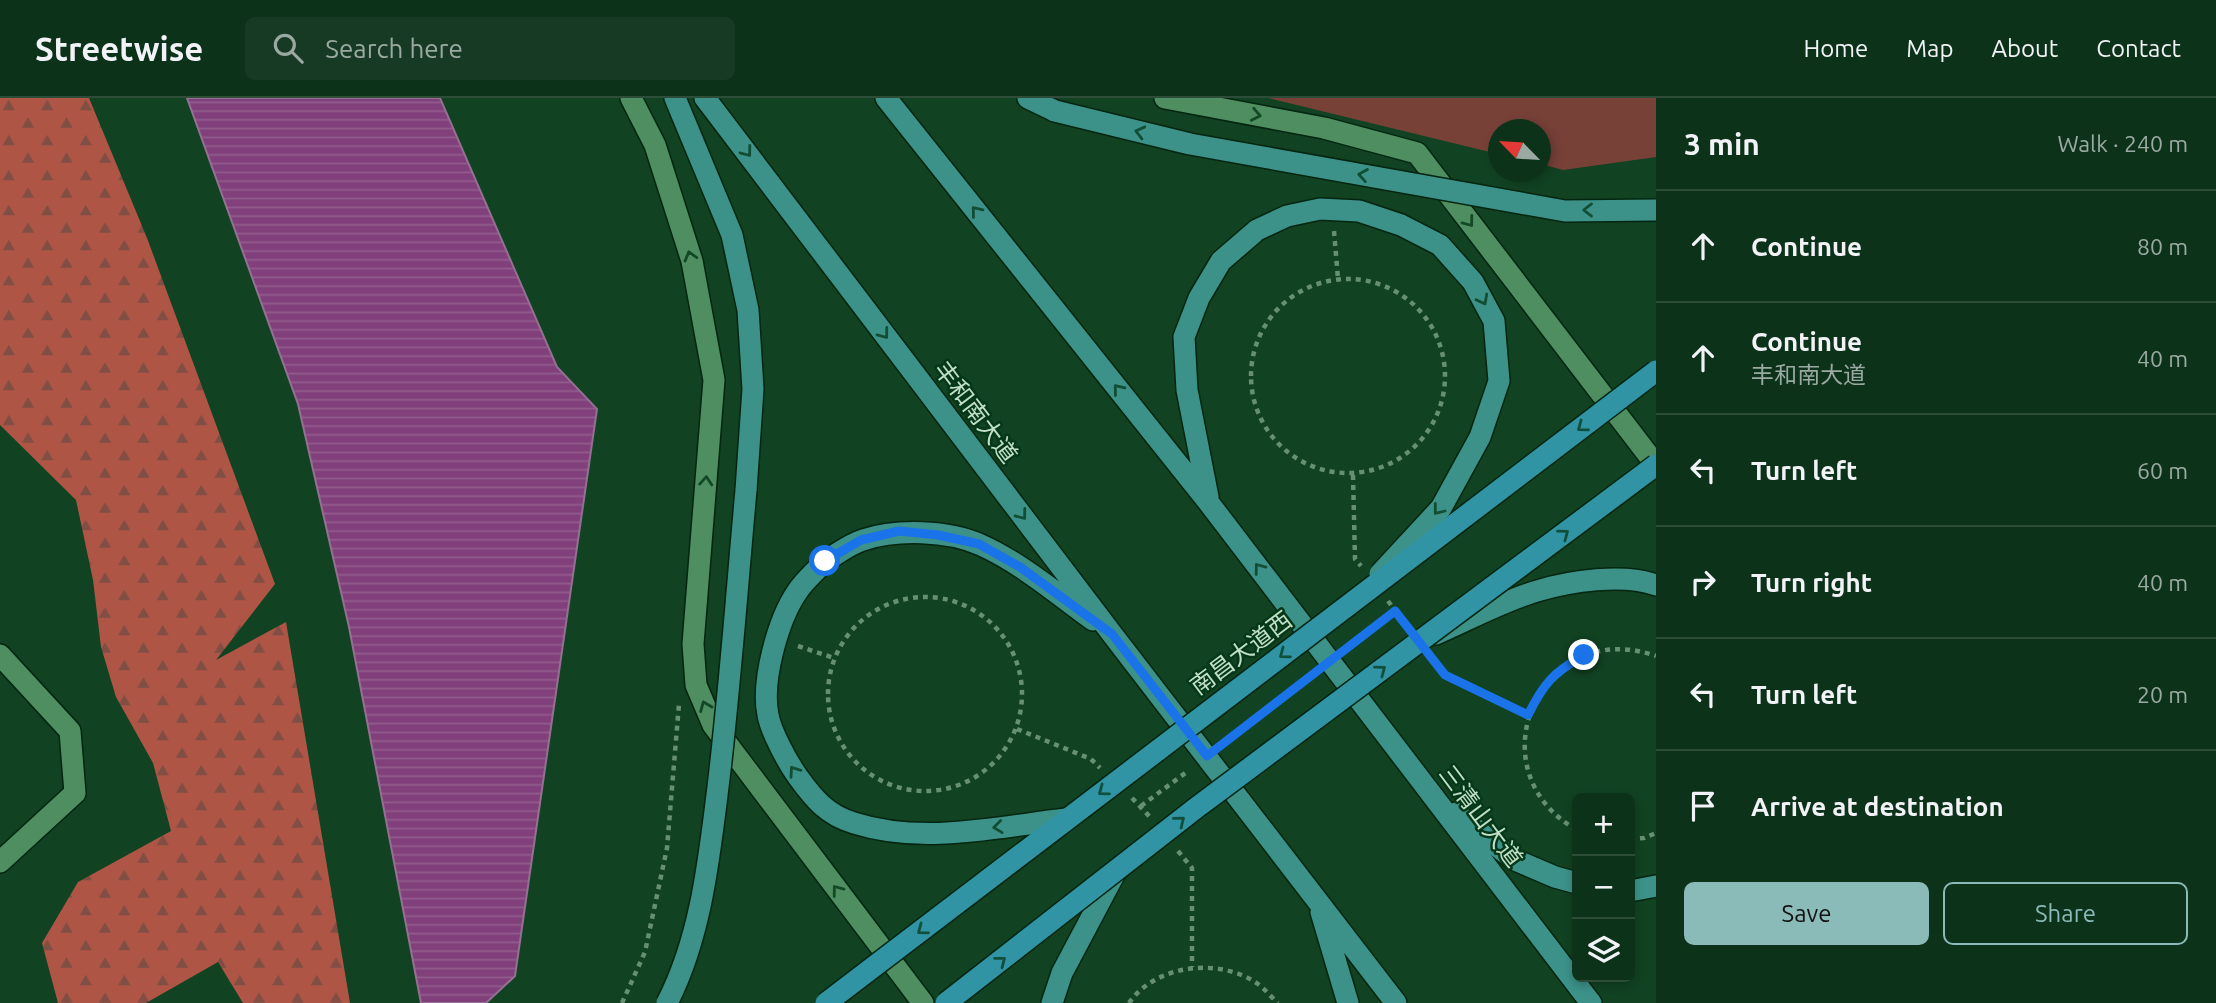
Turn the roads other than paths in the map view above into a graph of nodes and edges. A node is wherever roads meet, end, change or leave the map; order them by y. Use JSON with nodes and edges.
{"nodes":[{"id":1,"x":631,"y":98,"type":"edge"},
{"id":2,"x":675,"y":98,"type":"edge"},
{"id":3,"x":705,"y":98,"type":"edge"},
{"id":4,"x":886,"y":98,"type":"edge"},
{"id":5,"x":1028,"y":98,"type":"edge"},
{"id":6,"x":1165,"y":98,"type":"edge"},
{"id":7,"x":1656,"y":210,"type":"edge"},
{"id":8,"x":1656,"y":371,"type":"edge"},
{"id":9,"x":1656,"y":465,"type":"edge"},
{"id":10,"x":1209,"y":503,"type":"junction"},
{"id":11,"x":1656,"y":585,"type":"edge"},
{"id":12,"x":1359,"y":597,"type":"junction"},
{"id":13,"x":1112,"y":634,"type":"junction"},
{"id":14,"x":1420,"y":642,"type":"junction"},
{"id":15,"x":0,"y":655,"type":"edge"},
{"id":16,"x":1429,"y":792,"type":"junction"},
{"id":17,"x":1066,"y":819,"type":"junction"},
{"id":18,"x":0,"y":862,"type":"edge"},
{"id":19,"x":1115,"y":873,"type":"junction"},
{"id":20,"x":1572,"y":882,"type":"edge"},
{"id":21,"x":1656,"y":886,"type":"edge"},
{"id":22,"x":1635,"y":890,"type":"edge"},
{"id":23,"x":1317,"y":900,"type":"junction"},
{"id":24,"x":667,"y":1003,"type":"edge"},
{"id":25,"x":826,"y":1003,"type":"edge"},
{"id":26,"x":923,"y":1003,"type":"edge"},
{"id":27,"x":946,"y":1003,"type":"edge"},
{"id":28,"x":1052,"y":1003,"type":"edge"},
{"id":29,"x":1348,"y":1003,"type":"edge"},
{"id":30,"x":1396,"y":1003,"type":"edge"},
{"id":31,"x":1591,"y":1003,"type":"edge"}],
"edges":[{"from":26,"to":1,"type":"main road","one_way":true},
{"from":2,"to":24,"type":"main road","bridge":true},
{"from":3,"to":13,"type":"main road","name":"丰和南大道","one_way":true},
{"from":10,"to":4,"type":"main road","one_way":true},
{"from":7,"to":5,"type":"main road","one_way":true,"bridge":true},
{"from":6,"to":9,"type":"main road","one_way":true},
{"from":8,"to":12,"type":"highway","name":"南昌大道西","one_way":true,"bridge":true},
{"from":14,"to":9,"type":"highway","one_way":true,"bridge":true},
{"from":10,"to":12,"type":"main road","one_way":true,"bridge":true},
{"from":16,"to":10,"type":"main road","name":"三清山大道","one_way":true},
{"from":11,"to":14,"type":"main road","bridge":true},
{"from":12,"to":17,"type":"highway","name":"南昌大道西","one_way":true,"bridge":true},
{"from":17,"to":13,"type":"main road","one_way":true,"bridge":true},
{"from":13,"to":23,"type":"main road","name":"丰和南大道"},
{"from":19,"to":14,"type":"highway","one_way":true,"bridge":true},
{"from":15,"to":18,"type":"main road"},
{"from":16,"to":20,"type":"main road"},
{"from":16,"to":31,"type":"main road","name":"三清山大道"},
{"from":17,"to":25,"type":"highway","name":"南昌大道西","one_way":true,"bridge":true},
{"from":27,"to":19,"type":"highway","one_way":true,"bridge":true},
{"from":19,"to":28,"type":"main road"},
{"from":21,"to":22,"type":"main road"},
{"from":23,"to":29,"type":"main road"},
{"from":23,"to":30,"type":"main road"}]}
